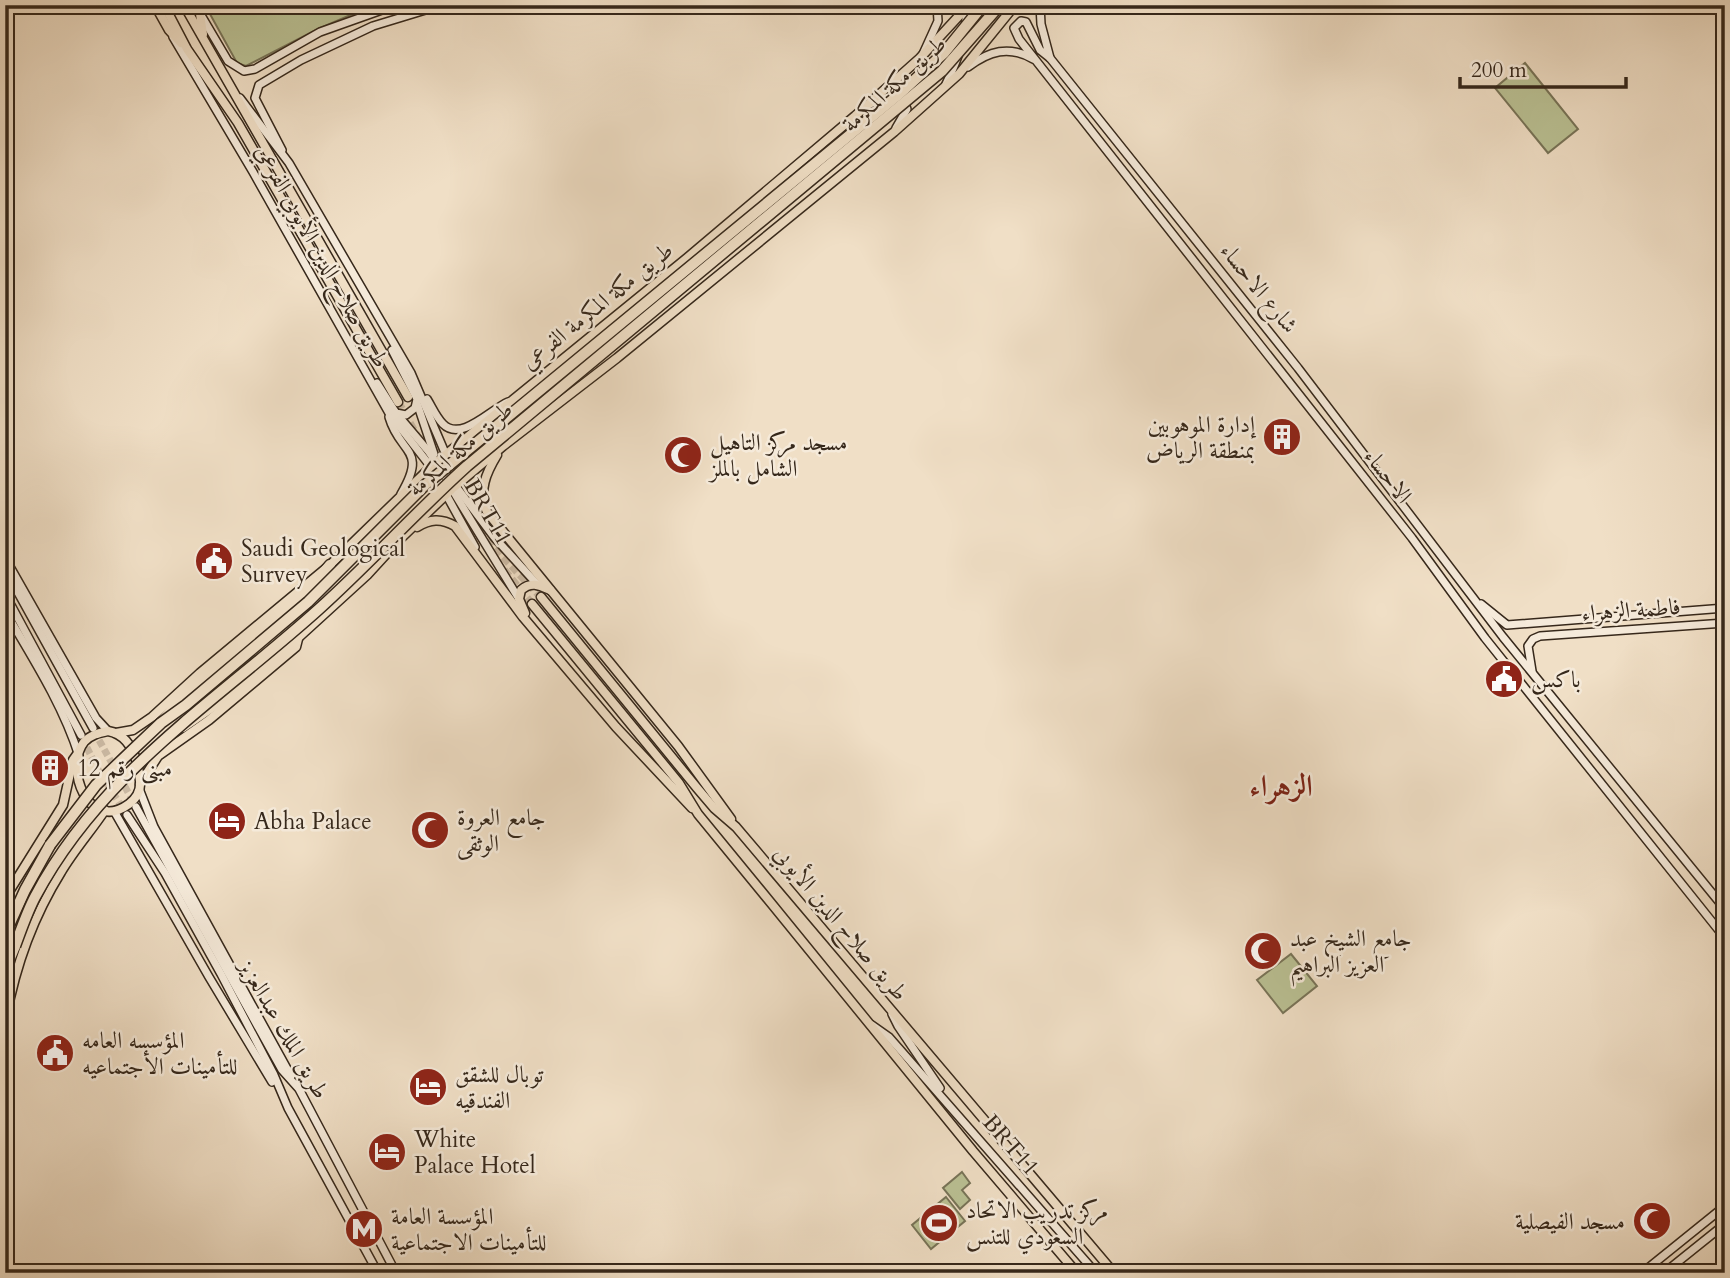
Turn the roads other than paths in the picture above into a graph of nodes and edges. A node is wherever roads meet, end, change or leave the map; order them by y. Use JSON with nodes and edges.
{"nodes":[{"id":1,"x":155,"y":5,"type":"edge"},
{"id":2,"x":164,"y":5,"type":"edge"},
{"id":3,"x":184,"y":5,"type":"edge"},
{"id":4,"x":195,"y":5,"type":"edge"},
{"id":5,"x":396,"y":5,"type":"edge"},
{"id":6,"x":442,"y":5,"type":"edge"},
{"id":7,"x":937,"y":5,"type":"edge"},
{"id":8,"x":983,"y":5,"type":"edge"},
{"id":9,"x":1000,"y":5,"type":"edge"},
{"id":10,"x":1015,"y":5,"type":"edge"},
{"id":11,"x":1037,"y":5,"type":"edge"},
{"id":12,"x":967,"y":7,"type":"edge"},
{"id":13,"x":1009,"y":10,"type":"edge"},
{"id":14,"x":200,"y":14,"type":"junction"},
{"id":15,"x":1014,"y":28,"type":"junction"},
{"id":16,"x":169,"y":30,"type":"junction"},
{"id":17,"x":204,"y":41,"type":"junction"},
{"id":18,"x":291,"y":48,"type":"junction"},
{"id":19,"x":187,"y":49,"type":"junction"},
{"id":20,"x":920,"y":58,"type":"junction"},
{"id":21,"x":1050,"y":58,"type":"junction"},
{"id":22,"x":301,"y":60,"type":"junction"},
{"id":23,"x":1036,"y":60,"type":"junction"},
{"id":24,"x":959,"y":74,"type":"junction"},
{"id":25,"x":944,"y":88,"type":"junction"},
{"id":26,"x":235,"y":92,"type":"junction"},
{"id":27,"x":869,"y":105,"type":"junction"},
{"id":28,"x":894,"y":132,"type":"junction"},
{"id":29,"x":289,"y":163,"type":"junction"},
{"id":30,"x":390,"y":341,"type":"junction"},
{"id":31,"x":411,"y":373,"type":"junction"},
{"id":32,"x":408,"y":397,"type":"tunnel mouth"},
{"id":33,"x":512,"y":400,"type":"junction"},
{"id":34,"x":398,"y":402,"type":"tunnel mouth"},
{"id":35,"x":417,"y":403,"type":"junction"},
{"id":36,"x":392,"y":413,"type":"junction"},
{"id":37,"x":520,"y":433,"type":"junction"},
{"id":38,"x":503,"y":446,"type":"junction"},
{"id":39,"x":438,"y":461,"type":"junction"},
{"id":40,"x":445,"y":475,"type":"junction"},
{"id":41,"x":451,"y":490,"type":"junction"},
{"id":42,"x":401,"y":494,"type":"junction"},
{"id":43,"x":400,"y":539,"type":"junction"},
{"id":44,"x":5,"y":558,"type":"edge"},
{"id":45,"x":330,"y":565,"type":"junction"},
{"id":46,"x":485,"y":566,"type":"junction"},
{"id":47,"x":5,"y":569,"type":"edge"},
{"id":48,"x":537,"y":584,"type":"junction"},
{"id":49,"x":552,"y":591,"type":"junction"},
{"id":50,"x":5,"y":594,"type":"edge"},
{"id":51,"x":541,"y":597,"type":"tunnel mouth"},
{"id":52,"x":519,"y":599,"type":"junction"},
{"id":53,"x":1477,"y":603,"type":"junction"},
{"id":54,"x":532,"y":604,"type":"tunnel mouth"},
{"id":55,"x":1725,"y":608,"type":"edge"},
{"id":56,"x":5,"y":611,"type":"edge"},
{"id":57,"x":1725,"y":623,"type":"edge"},
{"id":58,"x":531,"y":625,"type":"junction"},
{"id":59,"x":299,"y":637,"type":"junction"},
{"id":60,"x":1532,"y":671,"type":"junction"},
{"id":61,"x":161,"y":723,"type":"junction"},
{"id":62,"x":93,"y":728,"type":"tunnel mouth"},
{"id":63,"x":112,"y":732,"type":"junction"},
{"id":64,"x":80,"y":735,"type":"tunnel mouth"},
{"id":65,"x":166,"y":738,"type":"junction"},
{"id":66,"x":79,"y":752,"type":"junction"},
{"id":67,"x":140,"y":788,"type":"junction"},
{"id":68,"x":136,"y":807,"type":"tunnel mouth"},
{"id":69,"x":110,"y":811,"type":"junction"},
{"id":70,"x":698,"y":814,"type":"junction"},
{"id":71,"x":127,"y":815,"type":"tunnel mouth"},
{"id":72,"x":736,"y":827,"type":"junction"},
{"id":73,"x":72,"y":856,"type":"junction"},
{"id":74,"x":30,"y":858,"type":"junction"},
{"id":75,"x":5,"y":898,"type":"edge"},
{"id":76,"x":1725,"y":909,"type":"edge"},
{"id":77,"x":5,"y":934,"type":"edge"},
{"id":78,"x":1725,"y":938,"type":"edge"},
{"id":79,"x":5,"y":970,"type":"edge"},
{"id":80,"x":892,"y":1014,"type":"junction"},
{"id":81,"x":5,"y":1023,"type":"edge"},
{"id":82,"x":868,"y":1023,"type":"junction"},
{"id":83,"x":299,"y":1089,"type":"junction"},
{"id":84,"x":284,"y":1099,"type":"junction"},
{"id":85,"x":952,"y":1107,"type":"junction"},
{"id":86,"x":1725,"y":1206,"type":"edge"},
{"id":87,"x":1725,"y":1224,"type":"edge"},
{"id":88,"x":379,"y":1273,"type":"edge"},
{"id":89,"x":396,"y":1273,"type":"edge"},
{"id":90,"x":1077,"y":1273,"type":"edge"},
{"id":91,"x":1096,"y":1273,"type":"edge"},
{"id":92,"x":1114,"y":1273,"type":"edge"},
{"id":93,"x":1642,"y":1273,"type":"edge"},
{"id":94,"x":1664,"y":1273,"type":"edge"}],
"edges":[{"from":1,"to":16,"type":"main road"},
{"from":2,"to":19,"type":"main road"},
{"from":3,"to":17,"type":"main road"},
{"from":4,"to":14,"type":"main road"},
{"from":5,"to":18,"type":"main road"},
{"from":6,"to":22,"type":"main road"},
{"from":7,"to":20,"type":"main road"},
{"from":8,"to":61,"type":"highway","name":"طريق مكة المكرمة","bridge":true},
{"from":9,"to":65,"type":"highway","name":"طريق مكة المكرمة","bridge":true},
{"from":10,"to":13,"type":"main road"},
{"from":11,"to":21,"type":"main road"},
{"from":12,"to":20,"type":"main road","name":"طريق مكة المكرمة الفرعي"},
{"from":12,"to":25,"type":"main road"},
{"from":13,"to":15,"type":"main road"},
{"from":13,"to":24,"type":"main road"},
{"from":14,"to":17,"type":"main road"},
{"from":14,"to":18,"type":"main road"},
{"from":15,"to":21,"type":"main road","name":"شارع الاحساء"},
{"from":15,"to":23,"type":"main road","name":"الاحساء"},
{"from":16,"to":19,"type":"main road"},
{"from":16,"to":36,"type":"main road","name":"طريق صلاح الدين الأيوبي الفرعي"},
{"from":17,"to":26,"type":"main road"},
{"from":18,"to":22,"type":"main road"},
{"from":19,"to":34,"type":"main road"},
{"from":20,"to":27,"type":"main road","name":"طريق مكة المكرمة الفرعي"},
{"from":21,"to":53,"type":"main road","name":"شارع الاحساء"},
{"from":22,"to":29,"type":"main road"},
{"from":23,"to":24,"type":"main road"},
{"from":23,"to":78,"type":"main road","name":"الاحساء"},
{"from":24,"to":25,"type":"main road"},
{"from":25,"to":28,"type":"main road"},
{"from":26,"to":29,"type":"main road","name":"طريق صلاح الدين الأيوبي الفرعي"},
{"from":26,"to":32,"type":"main road"},
{"from":27,"to":28,"type":"main road"},
{"from":27,"to":33,"type":"main road","name":"طريق مكة المكرمة الفرعي"},
{"from":28,"to":37,"type":"main road"},
{"from":29,"to":30,"type":"main road","name":"طريق صلاح الدين الأيوبي الفرعي"},
{"from":30,"to":31,"type":"main road","name":"طريق صلاح الدين الأيوبي الفرعي"},
{"from":30,"to":35,"type":"main road","name":"BRT11"},
{"from":31,"to":33,"type":"main road"},
{"from":31,"to":39,"type":"main road","name":"طريق صلاح الدين الأيوبي الفرعي"},
{"from":33,"to":37,"type":"main road"},
{"from":33,"to":39,"type":"main road","name":"طريق مكة المكرمة الفرعي"},
{"from":35,"to":36,"type":"main road"},
{"from":35,"to":39,"type":"main road","name":"BRT11"},
{"from":36,"to":39,"type":"main road","name":"BRT11"},
{"from":36,"to":42,"type":"main road"},
{"from":37,"to":38,"type":"main road"},
{"from":38,"to":41,"type":"main road"},
{"from":38,"to":49,"type":"main road"},
{"from":39,"to":40,"type":"main road","name":"طريق صلاح الدين الأيوبي الفرعي"},
{"from":39,"to":40,"type":"main road","name":"BRT11"},
{"from":39,"to":41,"type":"main road","name":"طريق صلاح الدين الأيوبي الفرعي"},
{"from":39,"to":42,"type":"main road","name":"طريق مكة المكرمة الفرعي"},
{"from":40,"to":41,"type":"main road","name":"طريق صلاح الدين الأيوبي الفرعي"},
{"from":40,"to":41,"type":"main road","name":"BRT11"},
{"from":41,"to":43,"type":"main road"},
{"from":41,"to":46,"type":"main road","name":"طريق صلاح الدين الأيوبي الفرعي"},
{"from":41,"to":48,"type":"main road","name":"BRT11"},
{"from":41,"to":52,"type":"main road","name":"BRT11"},
{"from":42,"to":45,"type":"main road","name":"طريق مكة المكرمة الفرعي"},
{"from":43,"to":46,"type":"main road"},
{"from":43,"to":59,"type":"main road"},
{"from":44,"to":63,"type":"main road"},
{"from":45,"to":61,"type":"highway","bridge":true},
{"from":45,"to":63,"type":"main road","name":"طريق مكة المكرمة الفرعي"},
{"from":46,"to":58,"type":"main road","name":"طريق صلاح الدين الأيوبي الفرعي"},
{"from":47,"to":62,"type":"main road"},
{"from":48,"to":49,"type":"main road"},
{"from":48,"to":52,"type":"main road"},
{"from":49,"to":72,"type":"main road"},
{"from":50,"to":64,"type":"main road"},
{"from":51,"to":72,"type":"main road","name":"طريق صلاح الدين الأيوبي"},
{"from":52,"to":58,"type":"main road"},
{"from":53,"to":55,"type":"main road"},
{"from":53,"to":60,"type":"main road","name":"شارع الاحساء"},
{"from":54,"to":70,"type":"main road","name":"طريق صلاح الدين الأيوبي"},
{"from":56,"to":66,"type":"main road"},
{"from":57,"to":60,"type":"main road","name":"فاطمة الزهراء"},
{"from":58,"to":70,"type":"main road","name":"طريق صلاح الدين الأيوبي الفرعي"},
{"from":59,"to":65,"type":"main road","bridge":true},
{"from":59,"to":67,"type":"main road"},
{"from":60,"to":76,"type":"main road"},
{"from":61,"to":77,"type":"highway","name":"طريق مكة المكرمة","bridge":true},
{"from":63,"to":66,"type":"main road"},
{"from":63,"to":67,"type":"main road"},
{"from":65,"to":79,"type":"highway","name":"طريق مكة المكرمة","bridge":true},
{"from":66,"to":69,"type":"main road"},
{"from":66,"to":74,"type":"main road"},
{"from":67,"to":69,"type":"main road"},
{"from":67,"to":83,"type":"main road"},
{"from":68,"to":83,"type":"main road","name":"طريق الملك عبدالعزيز"},
{"from":69,"to":73,"type":"main road"},
{"from":69,"to":84,"type":"main road"},
{"from":70,"to":82,"type":"main road","name":"طريق صلاح الدين الأيوبي"},
{"from":71,"to":84,"type":"main road","name":"طريق الملك عبدالعزيز"},
{"from":72,"to":80,"type":"main road","name":"طريق صلاح الدين الأيوبي"},
{"from":73,"to":74,"type":"main road"},
{"from":73,"to":81,"type":"main road"},
{"from":74,"to":75,"type":"main road"},
{"from":80,"to":85,"type":"main road","name":"BRT11"},
{"from":80,"to":92,"type":"main road","name":"طريق صلاح الدين الأيوبي"},
{"from":82,"to":85,"type":"main road","name":"BRT11"},
{"from":82,"to":90,"type":"main road","name":"طريق صلاح الدين الأيوبي"},
{"from":83,"to":89,"type":"main road","name":"طريق الملك عبدالعزيز"},
{"from":84,"to":88,"type":"main road","name":"طريق الملك عبدالعزيز"},
{"from":85,"to":91,"type":"main road","name":"BRT11"},
{"from":86,"to":93,"type":"main road"},
{"from":87,"to":94,"type":"main road"}]}
